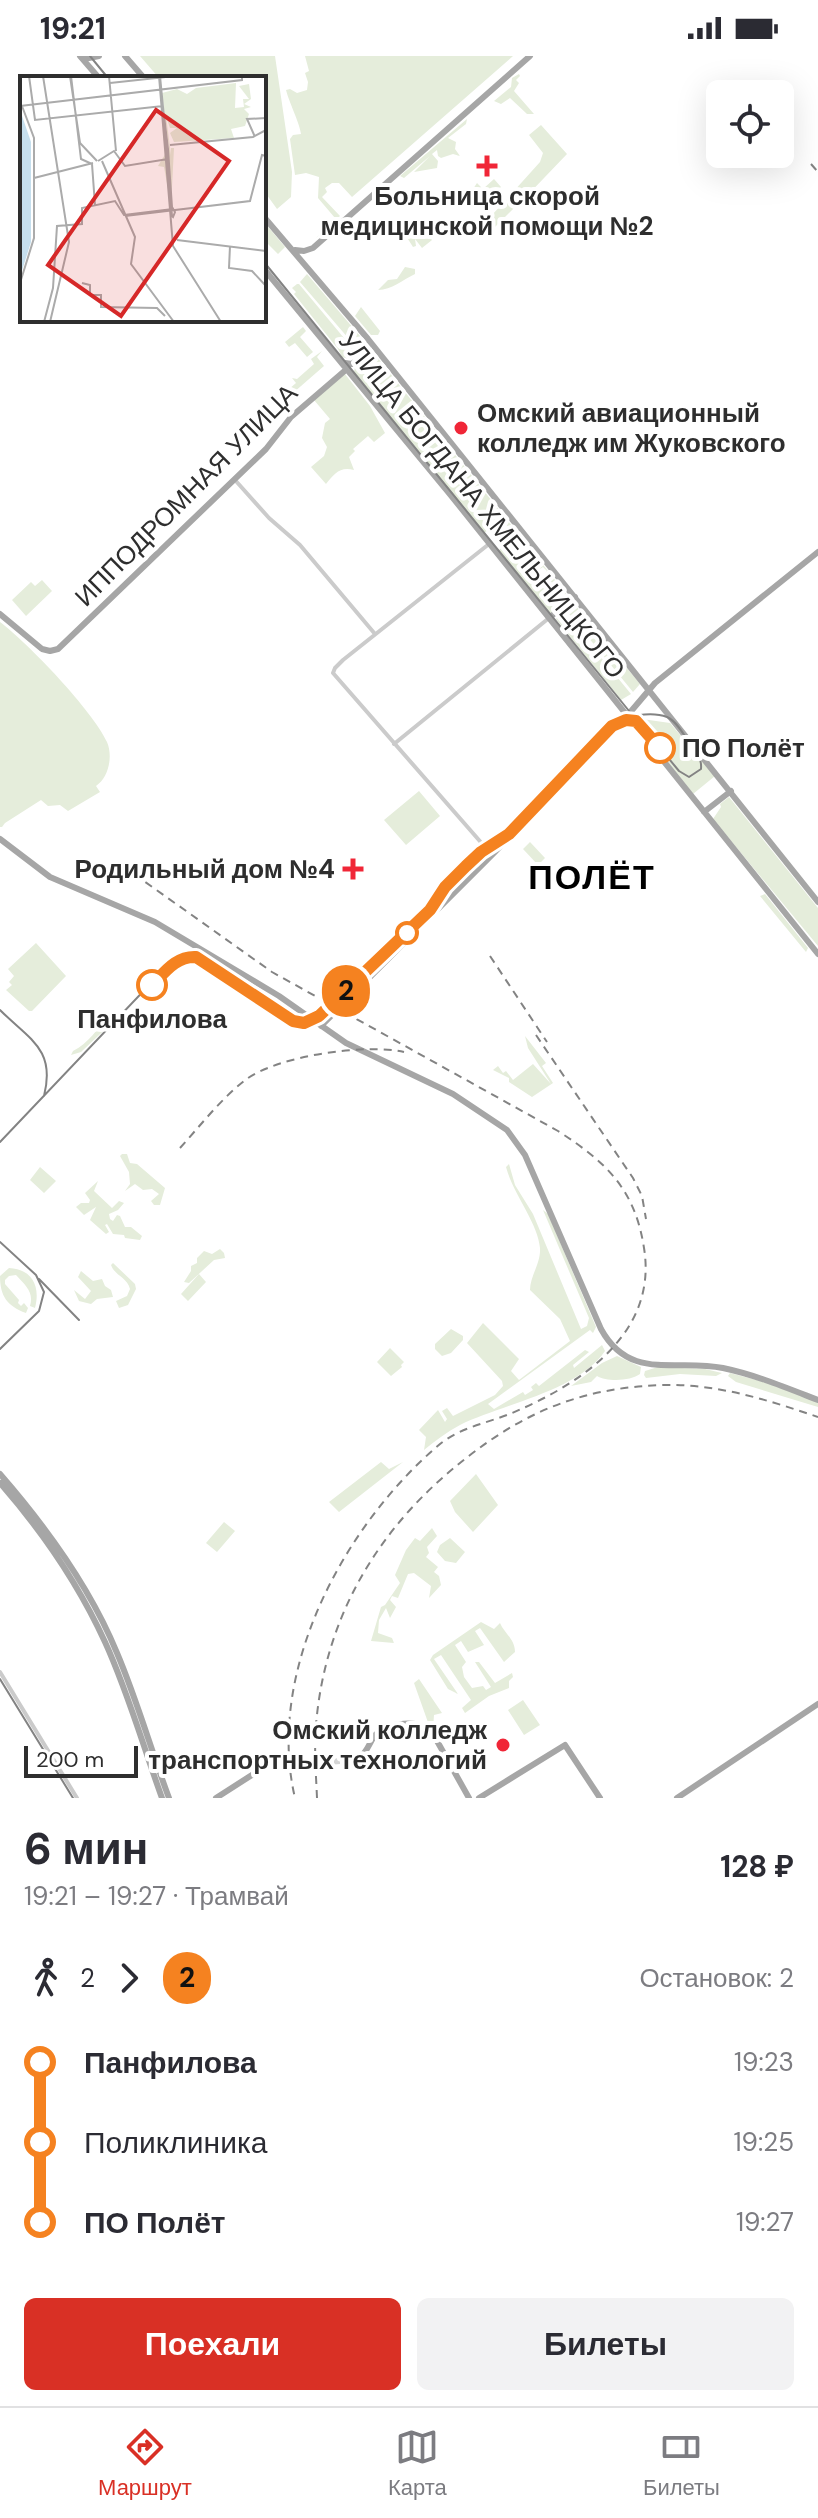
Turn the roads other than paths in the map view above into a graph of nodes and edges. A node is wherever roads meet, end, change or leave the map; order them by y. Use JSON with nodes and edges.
{"nodes":[{"id":1,"x":81,"y":56,"type":"edge"},
{"id":2,"x":99,"y":56,"type":"edge"},
{"id":3,"x":125,"y":56,"type":"edge"},
{"id":4,"x":530,"y":56,"type":"edge"},
{"id":5,"x":97,"y":76,"type":"edge"},
{"id":6,"x":142,"y":76,"type":"edge"},
{"id":7,"x":266,"y":219,"type":"edge"},
{"id":8,"x":291,"y":248,"type":"junction"},
{"id":9,"x":313,"y":248,"type":"junction"},
{"id":10,"x":266,"y":271,"type":"edge"},
{"id":11,"x":311,"y":271,"type":"junction"},
{"id":12,"x":370,"y":342,"type":"junction"},
{"id":13,"x":342,"y":361,"type":"junction"},
{"id":14,"x":348,"y":368,"type":"junction"},
{"id":15,"x":235,"y":480,"type":"junction"},
{"id":16,"x":489,"y":544,"type":"junction"},
{"id":17,"x":818,"y":552,"type":"edge"},
{"id":18,"x":575,"y":597,"type":"junction"},
{"id":19,"x":0,"y":614,"type":"edge"},
{"id":20,"x":549,"y":618,"type":"junction"},
{"id":21,"x":375,"y":634,"type":"junction"},
{"id":22,"x":650,"y":688,"type":"junction"},
{"id":23,"x":627,"y":716,"type":"junction"},
{"id":24,"x":394,"y":744,"type":"junction"},
{"id":25,"x":731,"y":791,"type":"junction"},
{"id":26,"x":704,"y":812,"type":"junction"},
{"id":27,"x":0,"y":839,"type":"edge"},
{"id":28,"x":492,"y":855,"type":"junction"},
{"id":29,"x":818,"y":902,"type":"edge"},
{"id":30,"x":818,"y":954,"type":"edge"},
{"id":31,"x":321,"y":1026,"type":"junction"},
{"id":32,"x":818,"y":1400,"type":"edge"},
{"id":33,"x":0,"y":1474,"type":"edge"},
{"id":34,"x":0,"y":1483,"type":"edge"},
{"id":35,"x":0,"y":1672,"type":"edge"},
{"id":36,"x":818,"y":1704,"type":"edge"},
{"id":37,"x":360,"y":1757,"type":"tunnel mouth"},
{"id":38,"x":289,"y":1764,"type":"tunnel mouth"},
{"id":39,"x":266,"y":1765,"type":"dead end"},
{"id":40,"x":255,"y":1773,"type":"dead end"},
{"id":41,"x":77,"y":1798,"type":"edge"},
{"id":42,"x":162,"y":1798,"type":"edge"},
{"id":43,"x":169,"y":1798,"type":"edge"},
{"id":44,"x":216,"y":1798,"type":"edge"},
{"id":45,"x":469,"y":1798,"type":"edge"},
{"id":46,"x":479,"y":1798,"type":"edge"},
{"id":47,"x":600,"y":1798,"type":"edge"},
{"id":48,"x":677,"y":1798,"type":"edge"}],
"edges":[{"from":1,"to":2,"type":"main road"},
{"from":1,"to":5,"type":"main road"},
{"from":3,"to":6,"type":"main road"},
{"from":4,"to":9,"type":"main road"},
{"from":7,"to":8,"type":"main road","name":"УЛИЦА БОГДАНА ХМЕЛЬНИЦКОГО"},
{"from":8,"to":9,"type":"main road"},
{"from":8,"to":11,"type":"main road","name":"УЛИЦА БОГДАНА ХМЕЛЬНИЦКОГО"},
{"from":9,"to":11,"type":"main road"},
{"from":10,"to":13,"type":"main road","name":"УЛИЦА БОГДАНА ХМЕЛЬНИЦКОГО"},
{"from":11,"to":12,"type":"main road","name":"УЛИЦА БОГДАНА ХМЕЛЬНИЦКОГО"},
{"from":12,"to":13,"type":"main road"},
{"from":12,"to":18,"type":"main road","name":"УЛИЦА БОГДАНА ХМЕЛЬНИЦКОГО"},
{"from":13,"to":14,"type":"main road","name":"УЛИЦА БОГДАНА ХМЕЛЬНИЦКОГО"},
{"from":14,"to":15,"type":"main road","name":"ИППОДРОМНАЯ УЛИЦА"},
{"from":14,"to":16,"type":"main road","name":"УЛИЦА БОГДАНА ХМЕЛЬНИЦКОГО"},
{"from":15,"to":19,"type":"main road","name":"ИППОДРОМНАЯ УЛИЦА"},
{"from":15,"to":21,"type":"street"},
{"from":16,"to":20,"type":"main road","name":"УЛИЦА БОГДАНА ХМЕЛЬНИЦКОГО"},
{"from":16,"to":21,"type":"street"},
{"from":17,"to":22,"type":"main road"},
{"from":18,"to":20,"type":"main road"},
{"from":18,"to":22,"type":"main road","name":"УЛИЦА БОГДАНА ХМЕЛЬНИЦКОГО"},
{"from":20,"to":23,"type":"main road","name":"УЛИЦА БОГДАНА ХМЕЛЬНИЦКОГО"},
{"from":20,"to":24,"type":"street"},
{"from":21,"to":24,"type":"street"},
{"from":22,"to":23,"type":"main road"},
{"from":22,"to":25,"type":"main road","name":"УЛИЦА БОГДАНА ХМЕЛЬНИЦКОГО"},
{"from":23,"to":26,"type":"main road","name":"УЛИЦА БОГДАНА ХМЕЛЬНИЦКОГО"},
{"from":23,"to":28,"type":"main road"},
{"from":24,"to":28,"type":"street"},
{"from":25,"to":26,"type":"main road"},
{"from":25,"to":29,"type":"main road","name":"УЛИЦА БОГДАНА ХМЕЛЬНИЦКОГО"},
{"from":26,"to":30,"type":"main road","name":"УЛИЦА БОГДАНА ХМЕЛЬНИЦКОГО"},
{"from":27,"to":31,"type":"main road"},
{"from":28,"to":31,"type":"main road"},
{"from":31,"to":32,"type":"main road"},
{"from":33,"to":43,"type":"main road"},
{"from":34,"to":42,"type":"main road"},
{"from":35,"to":41,"type":"street"},
{"from":36,"to":48,"type":"main road"},
{"from":37,"to":45,"type":"main road"},
{"from":38,"to":39,"type":"main road"},
{"from":40,"to":44,"type":"main road"},
{"from":46,"to":47,"type":"main road"}]}
